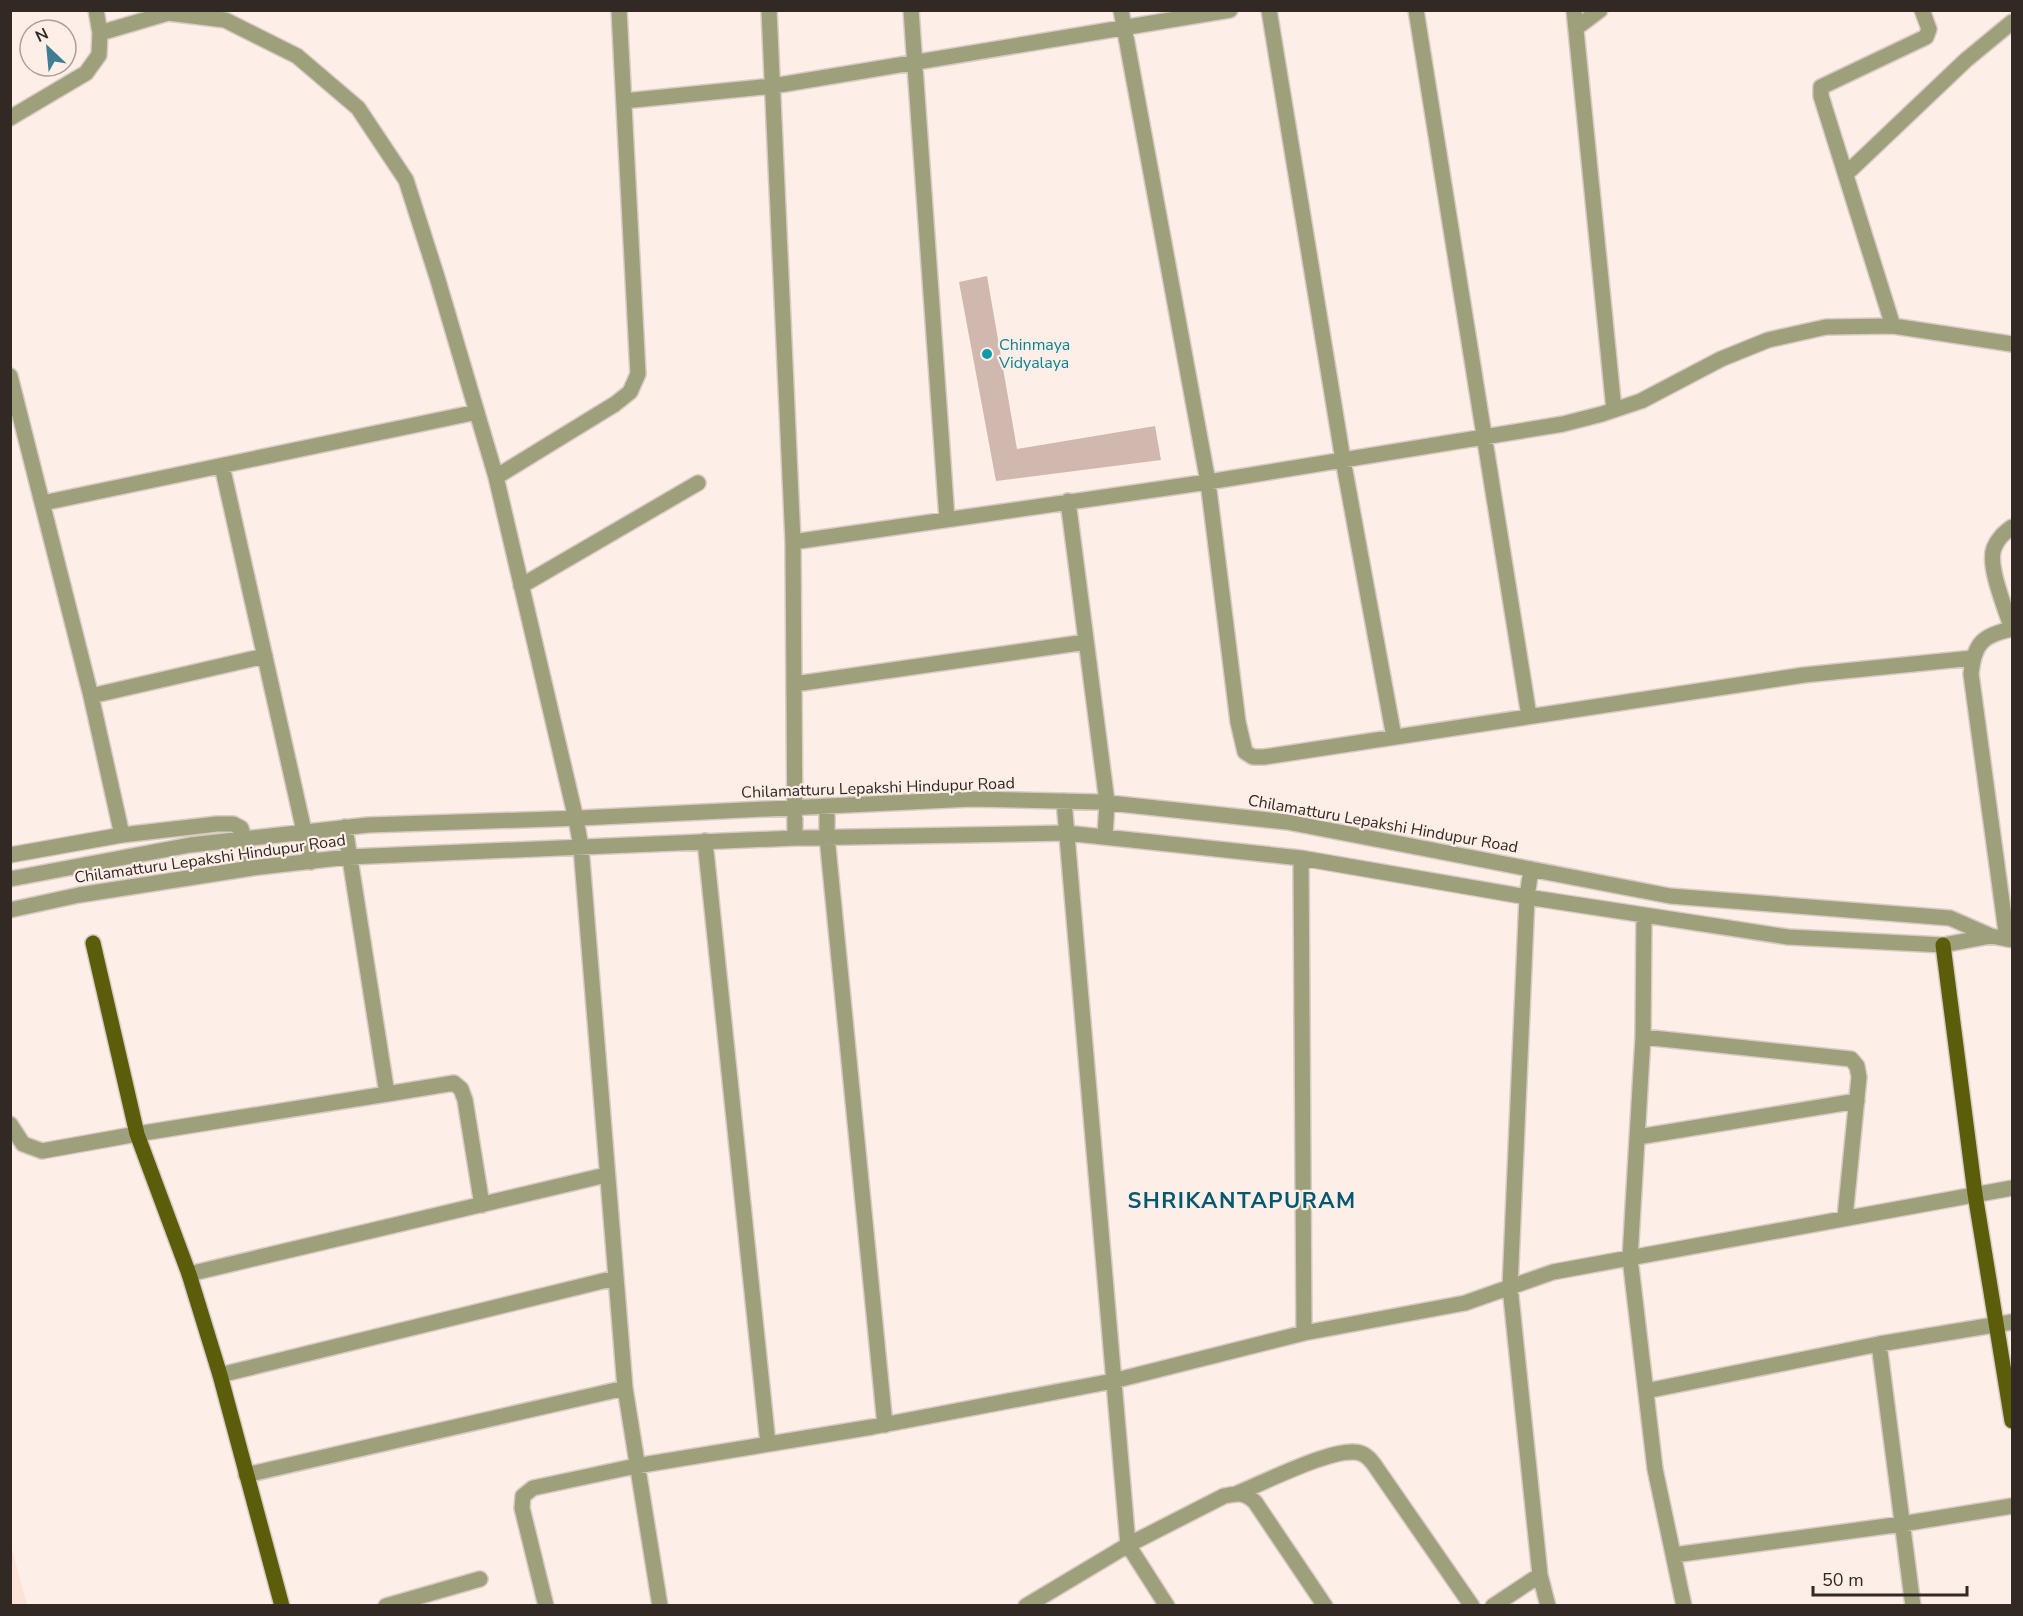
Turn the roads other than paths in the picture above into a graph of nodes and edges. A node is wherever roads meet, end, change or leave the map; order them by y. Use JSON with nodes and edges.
{"nodes":[{"id":1,"x":96,"y":10,"type":"edge"},
{"id":2,"x":619,"y":10,"type":"edge"},
{"id":3,"x":769,"y":10,"type":"edge"},
{"id":4,"x":911,"y":10,"type":"edge"},
{"id":5,"x":1121,"y":10,"type":"edge"},
{"id":6,"x":1230,"y":10,"type":"edge"},
{"id":7,"x":1269,"y":10,"type":"edge"},
{"id":8,"x":1416,"y":10,"type":"edge"},
{"id":9,"x":1574,"y":10,"type":"edge"},
{"id":10,"x":1600,"y":10,"type":"edge"},
{"id":11,"x":1922,"y":10,"type":"edge"},
{"id":12,"x":2013,"y":22,"type":"edge"},
{"id":13,"x":1576,"y":28,"type":"junction"},
{"id":14,"x":1124,"y":29,"type":"junction"},
{"id":15,"x":100,"y":33,"type":"junction"},
{"id":16,"x":914,"y":63,"type":"junction"},
{"id":17,"x":773,"y":86,"type":"junction"},
{"id":18,"x":624,"y":101,"type":"junction"},
{"id":19,"x":10,"y":118,"type":"edge"},
{"id":20,"x":1846,"y":174,"type":"junction"},
{"id":21,"x":1893,"y":326,"type":"junction"},
{"id":22,"x":2013,"y":344,"type":"edge"},
{"id":23,"x":10,"y":376,"type":"edge"},
{"id":24,"x":1614,"y":410,"type":"junction"},
{"id":25,"x":477,"y":412,"type":"junction"},
{"id":26,"x":1484,"y":436,"type":"junction"},
{"id":27,"x":1343,"y":460,"type":"junction"},
{"id":28,"x":222,"y":466,"type":"junction"},
{"id":29,"x":496,"y":477,"type":"junction"},
{"id":30,"x":1208,"y":482,"type":"junction"},
{"id":31,"x":698,"y":483,"type":"dead end"},
{"id":32,"x":1068,"y":501,"type":"junction"},
{"id":33,"x":43,"y":503,"type":"junction"},
{"id":34,"x":947,"y":519,"type":"junction"},
{"id":35,"x":2013,"y":527,"type":"edge"},
{"id":36,"x":793,"y":542,"type":"junction"},
{"id":37,"x":522,"y":586,"type":"junction"},
{"id":38,"x":2012,"y":629,"type":"edge"},
{"id":39,"x":1086,"y":642,"type":"junction"},
{"id":40,"x":265,"y":656,"type":"junction"},
{"id":41,"x":1972,"y":658,"type":"junction"},
{"id":42,"x":795,"y":684,"type":"junction"},
{"id":43,"x":91,"y":696,"type":"junction"},
{"id":44,"x":1528,"y":716,"type":"junction"},
{"id":45,"x":1394,"y":737,"type":"junction"},
{"id":46,"x":1064,"y":801,"type":"junction"},
{"id":47,"x":1107,"y":802,"type":"junction"},
{"id":48,"x":827,"y":807,"type":"junction"},
{"id":49,"x":796,"y":808,"type":"junction"},
{"id":50,"x":576,"y":819,"type":"junction"},
{"id":51,"x":345,"y":827,"type":"junction"},
{"id":52,"x":305,"y":832,"type":"junction"},
{"id":53,"x":1066,"y":833,"type":"junction"},
{"id":54,"x":122,"y":835,"type":"junction"},
{"id":55,"x":827,"y":837,"type":"junction"},
{"id":56,"x":1105,"y":837,"type":"junction"},
{"id":57,"x":245,"y":838,"type":"junction"},
{"id":58,"x":795,"y":838,"type":"junction"},
{"id":59,"x":705,"y":841,"type":"junction"},
{"id":60,"x":581,"y":847,"type":"junction"},
{"id":61,"x":10,"y":855,"type":"edge"},
{"id":62,"x":348,"y":857,"type":"junction"},
{"id":63,"x":1301,"y":858,"type":"junction"},
{"id":64,"x":311,"y":862,"type":"junction"},
{"id":65,"x":252,"y":868,"type":"junction"},
{"id":66,"x":1531,"y":869,"type":"junction"},
{"id":67,"x":10,"y":879,"type":"edge"},
{"id":68,"x":1527,"y":897,"type":"junction"},
{"id":69,"x":10,"y":910,"type":"edge"},
{"id":70,"x":1644,"y":915,"type":"junction"},
{"id":71,"x":1991,"y":936,"type":"junction"},
{"id":72,"x":2010,"y":939,"type":"edge"},
{"id":73,"x":93,"y":943,"type":"dead end"},
{"id":74,"x":1943,"y":945,"type":"junction"},
{"id":75,"x":1643,"y":1037,"type":"junction"},
{"id":76,"x":387,"y":1094,"type":"junction"},
{"id":77,"x":1857,"y":1101,"type":"junction"},
{"id":78,"x":10,"y":1124,"type":"edge"},
{"id":79,"x":137,"y":1134,"type":"junction"},
{"id":80,"x":1638,"y":1137,"type":"junction"},
{"id":81,"x":606,"y":1175,"type":"junction"},
{"id":82,"x":2013,"y":1188,"type":"edge"},
{"id":83,"x":1976,"y":1194,"type":"junction"},
{"id":84,"x":482,"y":1205,"type":"junction"},
{"id":85,"x":1845,"y":1217,"type":"junction"},
{"id":86,"x":1630,"y":1258,"type":"junction"},
{"id":87,"x":189,"y":1275,"type":"junction"},
{"id":88,"x":615,"y":1278,"type":"junction"},
{"id":89,"x":1510,"y":1287,"type":"junction"},
{"id":90,"x":2005,"y":1323,"type":"edge"},
{"id":91,"x":1304,"y":1333,"type":"junction"},
{"id":92,"x":1879,"y":1344,"type":"junction"},
{"id":93,"x":220,"y":1375,"type":"junction"},
{"id":94,"x":1113,"y":1381,"type":"junction"},
{"id":95,"x":625,"y":1388,"type":"junction"},
{"id":96,"x":1646,"y":1391,"type":"junction"},
{"id":97,"x":2013,"y":1421,"type":"edge"},
{"id":98,"x":885,"y":1425,"type":"junction"},
{"id":99,"x":768,"y":1444,"type":"junction"},
{"id":100,"x":636,"y":1466,"type":"junction"},
{"id":101,"x":246,"y":1475,"type":"junction"},
{"id":102,"x":1238,"y":1493,"type":"junction"},
{"id":103,"x":2013,"y":1506,"type":"edge"},
{"id":104,"x":1902,"y":1524,"type":"junction"},
{"id":105,"x":1128,"y":1545,"type":"junction"},
{"id":106,"x":1674,"y":1555,"type":"junction"},
{"id":107,"x":1540,"y":1575,"type":"junction"},
{"id":108,"x":480,"y":1579,"type":"dead end"},
{"id":109,"x":410,"y":1602,"type":"edge"},
{"id":110,"x":282,"y":1605,"type":"edge"},
{"id":111,"x":386,"y":1605,"type":"edge"},
{"id":112,"x":546,"y":1605,"type":"edge"},
{"id":113,"x":660,"y":1605,"type":"edge"},
{"id":114,"x":1026,"y":1605,"type":"edge"},
{"id":115,"x":1167,"y":1605,"type":"edge"},
{"id":116,"x":1325,"y":1605,"type":"edge"},
{"id":117,"x":1472,"y":1605,"type":"edge"},
{"id":118,"x":1493,"y":1605,"type":"edge"},
{"id":119,"x":1548,"y":1605,"type":"edge"},
{"id":120,"x":1684,"y":1605,"type":"edge"},
{"id":121,"x":1913,"y":1605,"type":"edge"}],
"edges":[{"from":1,"to":15,"type":"street"},
{"from":2,"to":18,"type":"street"},
{"from":3,"to":17,"type":"street"},
{"from":4,"to":16,"type":"street"},
{"from":5,"to":14,"type":"street"},
{"from":6,"to":14,"type":"street"},
{"from":7,"to":27,"type":"street"},
{"from":8,"to":26,"type":"street"},
{"from":9,"to":13,"type":"street"},
{"from":10,"to":13,"type":"street"},
{"from":11,"to":20,"type":"street"},
{"from":12,"to":20,"type":"street"},
{"from":13,"to":24,"type":"street"},
{"from":14,"to":16,"type":"street"},
{"from":14,"to":30,"type":"street"},
{"from":15,"to":19,"type":"street"},
{"from":15,"to":25,"type":"street"},
{"from":16,"to":17,"type":"street"},
{"from":16,"to":34,"type":"street"},
{"from":17,"to":18,"type":"street"},
{"from":17,"to":36,"type":"street"},
{"from":18,"to":29,"type":"street"},
{"from":20,"to":21,"type":"street"},
{"from":21,"to":22,"type":"street"},
{"from":21,"to":24,"type":"street"},
{"from":23,"to":33,"type":"street"},
{"from":24,"to":26,"type":"street"},
{"from":25,"to":28,"type":"street"},
{"from":25,"to":29,"type":"street"},
{"from":26,"to":27,"type":"street"},
{"from":26,"to":44,"type":"street"},
{"from":27,"to":30,"type":"street"},
{"from":27,"to":45,"type":"street"},
{"from":28,"to":33,"type":"street"},
{"from":28,"to":40,"type":"street"},
{"from":29,"to":37,"type":"street"},
{"from":30,"to":32,"type":"street"},
{"from":30,"to":45,"type":"street"},
{"from":31,"to":37,"type":"street"},
{"from":32,"to":34,"type":"street"},
{"from":32,"to":39,"type":"street"},
{"from":33,"to":43,"type":"street"},
{"from":34,"to":36,"type":"street"},
{"from":35,"to":38,"type":"street"},
{"from":36,"to":42,"type":"street"},
{"from":37,"to":50,"type":"street"},
{"from":38,"to":41,"type":"street"},
{"from":39,"to":42,"type":"street"},
{"from":39,"to":47,"type":"street"},
{"from":40,"to":43,"type":"street"},
{"from":40,"to":52,"type":"street"},
{"from":41,"to":44,"type":"street"},
{"from":41,"to":72,"type":"street"},
{"from":42,"to":49,"type":"street"},
{"from":43,"to":54,"type":"street"},
{"from":44,"to":45,"type":"street"},
{"from":46,"to":47,"type":"street","name":"Chilamatturu Lepakshi Hindupur Road"},
{"from":46,"to":48,"type":"street","name":"Chilamatturu Lepakshi Hindupur Road"},
{"from":46,"to":53,"type":"street"},
{"from":47,"to":56,"type":"street"},
{"from":47,"to":66,"type":"street","name":"Chilamatturu Lepakshi Hindupur Road"},
{"from":48,"to":49,"type":"street","name":"Chilamatturu Lepakshi Hindupur Road"},
{"from":48,"to":55,"type":"street"},
{"from":49,"to":50,"type":"street","name":"Chilamatturu Lepakshi Hindupur Road"},
{"from":49,"to":58,"type":"street"},
{"from":50,"to":51,"type":"street","name":"Chilamatturu Lepakshi Hindupur Road"},
{"from":50,"to":60,"type":"street"},
{"from":51,"to":52,"type":"street","name":"Chilamatturu Lepakshi Hindupur Road"},
{"from":51,"to":62,"type":"street"},
{"from":52,"to":57,"type":"street","name":"Chilamatturu Lepakshi Hindupur Road"},
{"from":52,"to":64,"type":"street"},
{"from":53,"to":55,"type":"street","name":"Chilamatturu Lepakshi Hindupur Road"},
{"from":53,"to":56,"type":"street","name":"Chilamatturu Lepakshi Hindupur Road"},
{"from":53,"to":94,"type":"street"},
{"from":54,"to":57,"type":"street"},
{"from":54,"to":61,"type":"street"},
{"from":55,"to":58,"type":"street","name":"Chilamatturu Lepakshi Hindupur Road"},
{"from":55,"to":98,"type":"street"},
{"from":56,"to":63,"type":"street","name":"Chilamatturu Lepakshi Hindupur Road"},
{"from":57,"to":65,"type":"street"},
{"from":57,"to":67,"type":"street","name":"Chilamatturu Lepakshi Hindupur Road"},
{"from":58,"to":59,"type":"street","name":"Chilamatturu Lepakshi Hindupur Road"},
{"from":59,"to":60,"type":"street","name":"Chilamatturu Lepakshi Hindupur Road"},
{"from":59,"to":99,"type":"street"},
{"from":60,"to":62,"type":"street","name":"Chilamatturu Lepakshi Hindupur Road"},
{"from":60,"to":81,"type":"street"},
{"from":62,"to":64,"type":"street","name":"Chilamatturu Lepakshi Hindupur Road"},
{"from":62,"to":76,"type":"street"},
{"from":63,"to":68,"type":"street","name":"Chilamatturu Lepakshi Hindupur Road"},
{"from":63,"to":91,"type":"street"},
{"from":64,"to":65,"type":"street","name":"Chilamatturu Lepakshi Hindupur Road"},
{"from":65,"to":69,"type":"street","name":"Chilamatturu Lepakshi Hindupur Road"},
{"from":66,"to":68,"type":"street"},
{"from":66,"to":71,"type":"street","name":"Chilamatturu Lepakshi Hindupur Road"},
{"from":68,"to":70,"type":"street","name":"Chilamatturu Lepakshi Hindupur Road"},
{"from":68,"to":89,"type":"street"},
{"from":70,"to":74,"type":"street","name":"Chilamatturu Lepakshi Hindupur Road"},
{"from":70,"to":75,"type":"street"},
{"from":71,"to":72,"type":"street","name":"Chilamatturu Lepakshi Hindupur Road"},
{"from":71,"to":74,"type":"street","name":"Chilamatturu Lepakshi Hindupur Road"},
{"from":73,"to":79,"type":"main road"},
{"from":74,"to":83,"type":"main road"},
{"from":75,"to":77,"type":"street"},
{"from":75,"to":80,"type":"street"},
{"from":76,"to":79,"type":"street"},
{"from":76,"to":84,"type":"street"},
{"from":77,"to":80,"type":"street"},
{"from":77,"to":85,"type":"street"},
{"from":78,"to":79,"type":"street"},
{"from":79,"to":87,"type":"main road"},
{"from":80,"to":86,"type":"street"},
{"from":81,"to":84,"type":"street"},
{"from":81,"to":88,"type":"street"},
{"from":82,"to":83,"type":"street"},
{"from":83,"to":85,"type":"street"},
{"from":83,"to":90,"type":"main road"},
{"from":84,"to":87,"type":"street"},
{"from":85,"to":86,"type":"street"},
{"from":86,"to":89,"type":"street"},
{"from":86,"to":96,"type":"street"},
{"from":87,"to":93,"type":"main road"},
{"from":88,"to":93,"type":"street"},
{"from":88,"to":95,"type":"street"},
{"from":89,"to":91,"type":"street"},
{"from":89,"to":107,"type":"street"},
{"from":90,"to":92,"type":"street"},
{"from":90,"to":97,"type":"main road"},
{"from":91,"to":94,"type":"street"},
{"from":92,"to":96,"type":"street"},
{"from":92,"to":104,"type":"street"},
{"from":93,"to":101,"type":"main road"},
{"from":94,"to":98,"type":"street"},
{"from":94,"to":105,"type":"street"},
{"from":95,"to":100,"type":"street"},
{"from":95,"to":101,"type":"street"},
{"from":96,"to":106,"type":"street"},
{"from":98,"to":99,"type":"street"},
{"from":99,"to":100,"type":"street"},
{"from":100,"to":112,"type":"street"},
{"from":100,"to":113,"type":"street"},
{"from":101,"to":110,"type":"main road"},
{"from":102,"to":105,"type":"street"},
{"from":102,"to":116,"type":"street"},
{"from":102,"to":117,"type":"street"},
{"from":103,"to":104,"type":"street"},
{"from":104,"to":106,"type":"street"},
{"from":104,"to":121,"type":"street"},
{"from":105,"to":114,"type":"street"},
{"from":105,"to":115,"type":"street"},
{"from":106,"to":120,"type":"street"},
{"from":107,"to":118,"type":"street"},
{"from":107,"to":119,"type":"street"},
{"from":108,"to":109,"type":"street"},
{"from":109,"to":111,"type":"street"}]}
